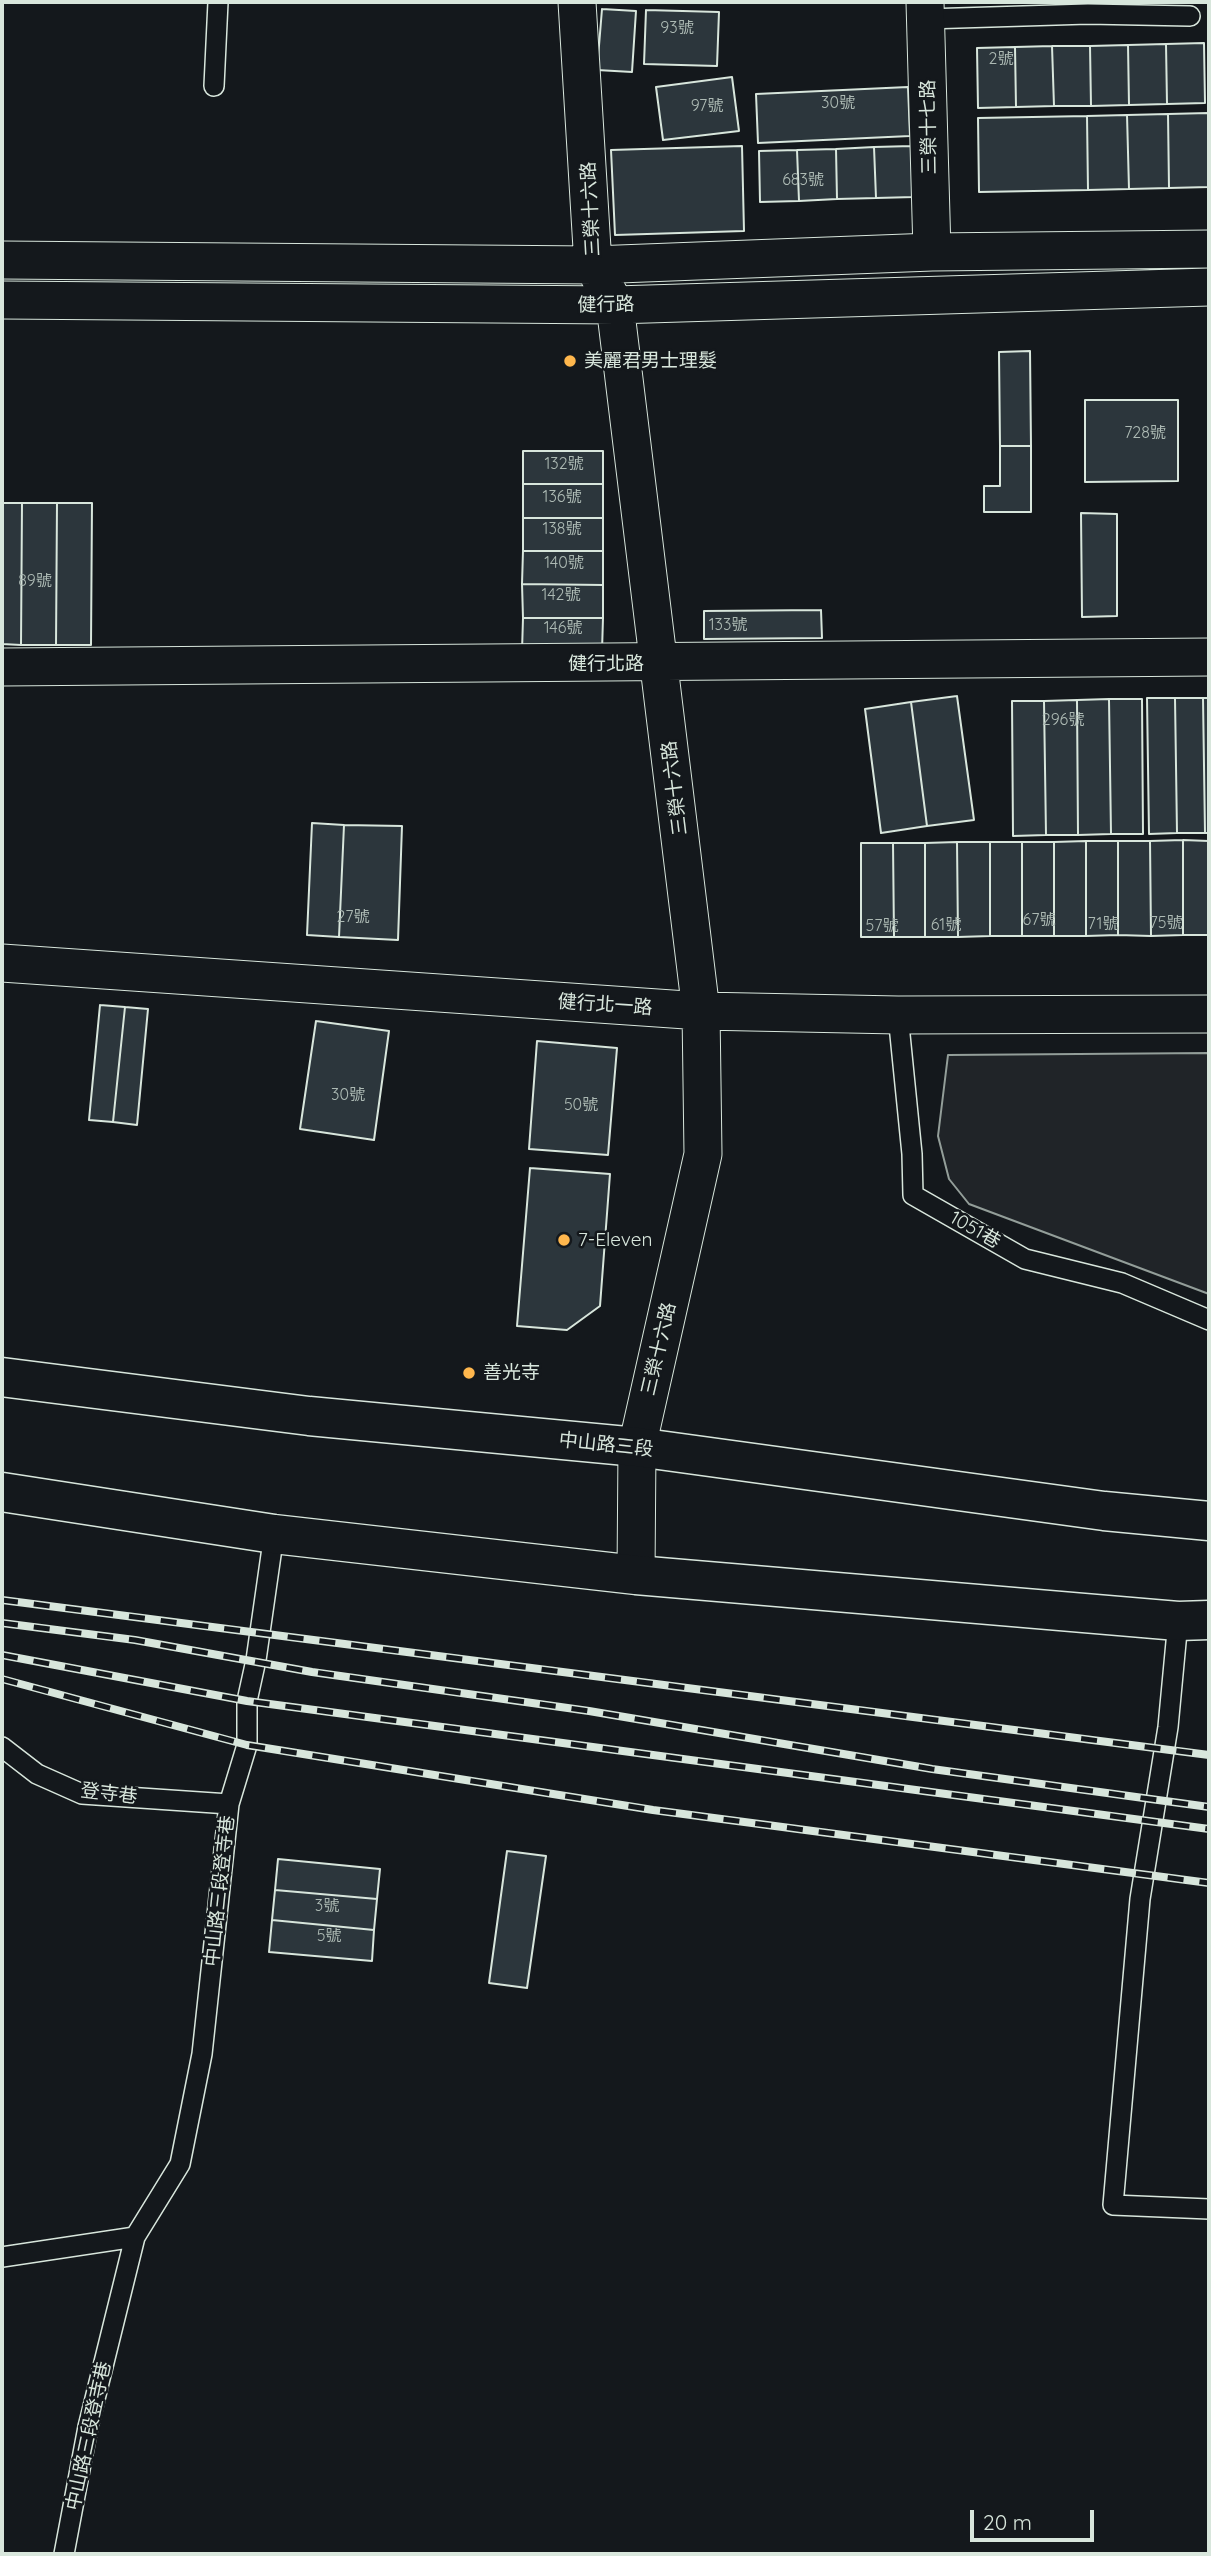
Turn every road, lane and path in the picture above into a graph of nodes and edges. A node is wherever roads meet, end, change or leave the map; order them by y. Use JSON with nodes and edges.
{"nodes":[{"id":1,"x":218,"y":2,"type":"edge"},
{"id":2,"x":577,"y":2,"type":"edge"},
{"id":3,"x":925,"y":11,"type":"edge"},
{"id":4,"x":1191,"y":16,"type":"dead end"},
{"id":5,"x":214,"y":86,"type":"dead end"},
{"id":6,"x":1209,"y":249,"type":"edge"},
{"id":7,"x":932,"y":252,"type":"junction"},
{"id":8,"x":2,"y":260,"type":"edge"},
{"id":9,"x":593,"y":265,"type":"junction"},
{"id":10,"x":1209,"y":287,"type":"edge"},
{"id":11,"x":2,"y":300,"type":"edge"},
{"id":12,"x":615,"y":305,"type":"junction"},
{"id":13,"x":1209,"y":656,"type":"edge"},
{"id":14,"x":660,"y":663,"type":"junction"},
{"id":15,"x":2,"y":667,"type":"edge"},
{"id":16,"x":2,"y":963,"type":"edge"},
{"id":17,"x":701,"y":1011,"type":"junction"},
{"id":18,"x":1209,"y":1014,"type":"edge"},
{"id":19,"x":898,"y":1016,"type":"junction"},
{"id":20,"x":1209,"y":1320,"type":"edge"},
{"id":21,"x":2,"y":1377,"type":"edge"},
{"id":22,"x":637,"y":1447,"type":"junction"},
{"id":23,"x":2,"y":1492,"type":"edge"},
{"id":24,"x":1209,"y":1521,"type":"edge"},
{"id":25,"x":274,"y":1534,"type":"junction"},
{"id":26,"x":636,"y":1575,"type":"junction"},
{"id":27,"x":1194,"y":1621,"type":"edge"},
{"id":28,"x":2,"y":1747,"type":"edge"},
{"id":29,"x":229,"y":1804,"type":"junction"},
{"id":30,"x":1209,"y":2209,"type":"edge"},
{"id":31,"x":135,"y":2237,"type":"junction"},
{"id":32,"x":2,"y":2257,"type":"edge"},
{"id":33,"x":64,"y":2554,"type":"edge"}],
"edges":[{"from":1,"to":5,"type":"lane"},
{"from":2,"to":9,"type":"street","name":"三榮十六路"},
{"from":3,"to":4,"type":"lane"},
{"from":3,"to":7,"type":"street","name":"三榮十七路"},
{"from":6,"to":7,"type":"street","name":"健行路"},
{"from":7,"to":9,"type":"street","name":"健行路"},
{"from":8,"to":9,"type":"street","name":"健行路"},
{"from":9,"to":12,"type":"street","name":"三榮十六路"},
{"from":10,"to":12,"type":"street","name":"健行路"},
{"from":11,"to":12,"type":"street","name":"健行路"},
{"from":12,"to":14,"type":"street","name":"三榮十六路"},
{"from":13,"to":14,"type":"street","name":"健行北路"},
{"from":14,"to":15,"type":"street","name":"健行北路"},
{"from":14,"to":17,"type":"street","name":"三榮十六路"},
{"from":16,"to":17,"type":"street","name":"健行北一路"},
{"from":17,"to":19,"type":"street","name":"健行北一路"},
{"from":17,"to":22,"type":"street","name":"三榮十六路"},
{"from":18,"to":19,"type":"street","name":"健行北一路"},
{"from":19,"to":20,"type":"lane","name":"1051巷"},
{"from":21,"to":22,"type":"main road","name":"中山路三段"},
{"from":22,"to":24,"type":"main road","name":"中山路三段"},
{"from":22,"to":26,"type":"street","name":"三榮十六路"},
{"from":23,"to":25,"type":"main road"},
{"from":25,"to":26,"type":"main road"},
{"from":25,"to":29,"type":"lane","name":"中山路三段登寺巷"},
{"from":26,"to":27,"type":"main road"},
{"from":27,"to":30,"type":"lane"},
{"from":28,"to":29,"type":"lane","name":"登寺巷"},
{"from":29,"to":31,"type":"lane","name":"中山路三段登寺巷"},
{"from":31,"to":32,"type":"lane"},
{"from":31,"to":33,"type":"lane","name":"中山路三段登寺巷"}]}
